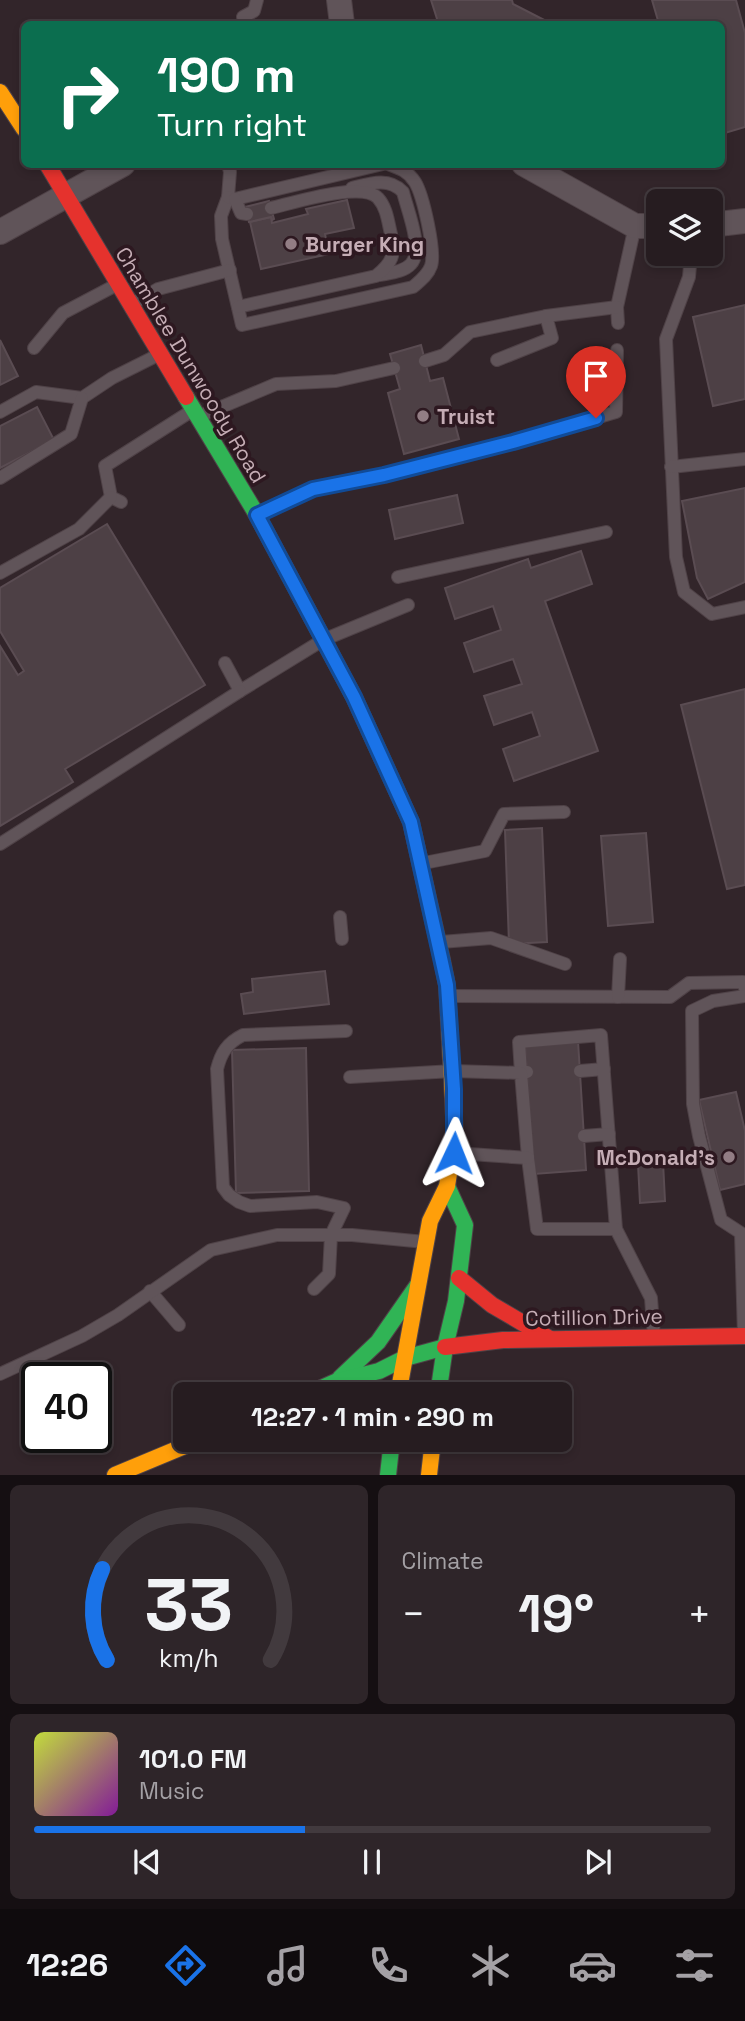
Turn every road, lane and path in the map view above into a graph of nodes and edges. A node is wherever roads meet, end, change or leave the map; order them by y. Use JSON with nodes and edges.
{"nodes":[{"id":1,"x":257,"y":0,"type":"edge"},
{"id":2,"x":339,"y":0,"type":"edge"},
{"id":3,"x":243,"y":17,"type":"dead end"},
{"id":4,"x":342,"y":21,"type":"edge"},
{"id":5,"x":0,"y":92,"type":"edge"},
{"id":6,"x":21,"y":124,"type":"edge"},
{"id":7,"x":49,"y":168,"type":"edge"},
{"id":8,"x":116,"y":168,"type":"edge"},
{"id":9,"x":229,"y":168,"type":"edge"},
{"id":10,"x":368,"y":168,"type":"edge"},
{"id":11,"x":399,"y":168,"type":"edge"},
{"id":12,"x":532,"y":168,"type":"edge"},
{"id":13,"x":330,"y":195,"type":"junction"},
{"id":14,"x":66,"y":197,"type":"junction"},
{"id":15,"x":232,"y":198,"type":"junction"},
{"id":16,"x":271,"y":208,"type":"dead end"},
{"id":17,"x":247,"y":214,"type":"dead end"},
{"id":18,"x":745,"y":221,"type":"edge"},
{"id":19,"x":723,"y":224,"type":"edge"},
{"id":20,"x":646,"y":226,"type":"edge"},
{"id":21,"x":0,"y":232,"type":"edge"},
{"id":22,"x":690,"y":266,"type":"edge"},
{"id":23,"x":230,"y":270,"type":"junction"},
{"id":24,"x":376,"y":276,"type":"junction"},
{"id":25,"x":118,"y":284,"type":"junction"},
{"id":26,"x":130,"y":304,"type":"junction"},
{"id":27,"x":238,"y":307,"type":"junction"},
{"id":28,"x":617,"y":307,"type":"junction"},
{"id":29,"x":546,"y":316,"type":"junction"},
{"id":30,"x":618,"y":323,"type":"dead end"},
{"id":31,"x":34,"y":348,"type":"dead end"},
{"id":32,"x":617,"y":350,"type":"dead end"},
{"id":33,"x":160,"y":354,"type":"junction"},
{"id":34,"x":425,"y":360,"type":"dead end"},
{"id":35,"x":497,"y":360,"type":"dead end"},
{"id":36,"x":394,"y":369,"type":"dead end"},
{"id":37,"x":82,"y":398,"type":"junction"},
{"id":38,"x":0,"y":412,"type":"edge"},
{"id":39,"x":196,"y":413,"type":"junction"},
{"id":40,"x":745,"y":459,"type":"edge"},
{"id":41,"x":671,"y":467,"type":"junction"},
{"id":42,"x":0,"y":478,"type":"edge"},
{"id":43,"x":257,"y":515,"type":"junction"},
{"id":44,"x":606,"y":532,"type":"dead end"},
{"id":45,"x":0,"y":573,"type":"edge"},
{"id":46,"x":398,"y":577,"type":"dead end"},
{"id":47,"x":408,"y":604,"type":"dead end"},
{"id":48,"x":745,"y":607,"type":"edge"},
{"id":49,"x":323,"y":640,"type":"junction"},
{"id":50,"x":225,"y":663,"type":"dead end"},
{"id":51,"x":240,"y":691,"type":"junction"},
{"id":52,"x":564,"y":812,"type":"dead end"},
{"id":53,"x":0,"y":844,"type":"edge"},
{"id":54,"x":420,"y":864,"type":"junction"},
{"id":55,"x":340,"y":917,"type":"dead end"},
{"id":56,"x":342,"y":939,"type":"dead end"},
{"id":57,"x":438,"y":942,"type":"junction"},
{"id":58,"x":620,"y":959,"type":"dead end"},
{"id":59,"x":565,"y":964,"type":"dead end"},
{"id":60,"x":745,"y":988,"type":"edge"},
{"id":61,"x":448,"y":996,"type":"junction"},
{"id":62,"x":745,"y":996,"type":"edge"},
{"id":63,"x":618,"y":997,"type":"junction"},
{"id":64,"x":346,"y":1031,"type":"dead end"},
{"id":65,"x":604,"y":1069,"type":"junction"},
{"id":66,"x":453,"y":1071,"type":"junction"},
{"id":67,"x":580,"y":1071,"type":"dead end"},
{"id":68,"x":524,"y":1072,"type":"junction"},
{"id":69,"x":350,"y":1077,"type":"dead end"},
{"id":70,"x":609,"y":1134,"type":"junction"},
{"id":71,"x":584,"y":1136,"type":"dead end"},
{"id":72,"x":454,"y":1153,"type":"junction"},
{"id":73,"x":528,"y":1158,"type":"junction"},
{"id":74,"x":447,"y":1186,"type":"junction"},
{"id":75,"x":616,"y":1229,"type":"junction"},
{"id":76,"x":331,"y":1235,"type":"junction"},
{"id":77,"x":426,"y":1242,"type":"junction"},
{"id":78,"x":459,"y":1278,"type":"junction"},
{"id":79,"x":417,"y":1286,"type":"junction"},
{"id":80,"x":314,"y":1289,"type":"dead end"},
{"id":81,"x":150,"y":1291,"type":"junction"},
{"id":82,"x":179,"y":1325,"type":"dead end"},
{"id":83,"x":744,"y":1336,"type":"edge"},
{"id":84,"x":654,"y":1337,"type":"junction"},
{"id":85,"x":550,"y":1339,"type":"junction"},
{"id":86,"x":445,"y":1347,"type":"junction"},
{"id":87,"x":405,"y":1358,"type":"junction"},
{"id":88,"x":0,"y":1374,"type":"edge"},
{"id":89,"x":335,"y":1382,"type":"joint"},
{"id":90,"x":400,"y":1382,"type":"edge"},
{"id":91,"x":440,"y":1382,"type":"edge"},
{"id":92,"x":173,"y":1451,"type":"edge"},
{"id":93,"x":391,"y":1452,"type":"edge"},
{"id":94,"x":432,"y":1452,"type":"edge"},
{"id":95,"x":115,"y":1475,"type":"edge"},
{"id":96,"x":388,"y":1475,"type":"edge"},
{"id":97,"x":429,"y":1475,"type":"edge"}],
"edges":[{"from":1,"to":3,"type":"lane"},
{"from":2,"to":4,"type":"street"},
{"from":5,"to":6,"type":"main road"},
{"from":7,"to":14,"type":"main road","name":"Chamblee Dunwoody Road"},
{"from":8,"to":14,"type":"street"},
{"from":9,"to":15,"type":"lane"},
{"from":10,"to":15,"type":"lane"},
{"from":11,"to":27,"type":"lane"},
{"from":12,"to":20,"type":"street"},
{"from":13,"to":16,"type":"lane"},
{"from":13,"to":24,"type":"lane"},
{"from":13,"to":24,"type":"lane"},
{"from":14,"to":21,"type":"street"},
{"from":14,"to":25,"type":"main road","name":"Chamblee Dunwoody Road"},
{"from":15,"to":17,"type":"lane"},
{"from":15,"to":23,"type":"lane"},
{"from":18,"to":19,"type":"street"},
{"from":20,"to":28,"type":"lane"},
{"from":22,"to":41,"type":"lane"},
{"from":23,"to":26,"type":"lane"},
{"from":23,"to":27,"type":"lane"},
{"from":24,"to":27,"type":"lane"},
{"from":25,"to":26,"type":"main road","name":"Chamblee Dunwoody Road"},
{"from":25,"to":31,"type":"lane"},
{"from":26,"to":33,"type":"main road","name":"Chamblee Dunwoody Road"},
{"from":28,"to":29,"type":"lane"},
{"from":28,"to":30,"type":"lane"},
{"from":29,"to":34,"type":"lane"},
{"from":29,"to":35,"type":"lane"},
{"from":32,"to":43,"type":"lane"},
{"from":33,"to":37,"type":"lane"},
{"from":33,"to":39,"type":"main road","name":"Chamblee Dunwoody Road"},
{"from":36,"to":39,"type":"lane"},
{"from":37,"to":38,"type":"lane"},
{"from":37,"to":42,"type":"lane"},
{"from":39,"to":43,"type":"main road","name":"Chamblee Dunwoody Road"},
{"from":39,"to":45,"type":"lane"},
{"from":40,"to":41,"type":"lane"},
{"from":41,"to":48,"type":"lane"},
{"from":43,"to":49,"type":"main road","name":"Chamblee Dunwoody Road"},
{"from":44,"to":46,"type":"lane"},
{"from":47,"to":49,"type":"lane"},
{"from":49,"to":51,"type":"lane"},
{"from":49,"to":54,"type":"main road","name":"Chamblee Dunwoody Road"},
{"from":50,"to":51,"type":"lane"},
{"from":51,"to":53,"type":"lane"},
{"from":52,"to":54,"type":"lane"},
{"from":54,"to":57,"type":"main road","name":"Chamblee Dunwoody Road"},
{"from":55,"to":56,"type":"lane"},
{"from":57,"to":59,"type":"lane"},
{"from":57,"to":61,"type":"main road","name":"Chamblee Dunwoody Road"},
{"from":58,"to":63,"type":"lane"},
{"from":60,"to":63,"type":"lane"},
{"from":61,"to":63,"type":"lane"},
{"from":61,"to":66,"type":"main road","name":"Chamblee Dunwoody Road"},
{"from":62,"to":83,"type":"lane"},
{"from":64,"to":76,"type":"lane"},
{"from":65,"to":67,"type":"lane"},
{"from":65,"to":68,"type":"lane"},
{"from":65,"to":70,"type":"lane"},
{"from":66,"to":68,"type":"lane"},
{"from":66,"to":69,"type":"lane"},
{"from":66,"to":72,"type":"main road","name":"Chamblee Dunwoody Road"},
{"from":68,"to":73,"type":"lane"},
{"from":70,"to":71,"type":"lane"},
{"from":70,"to":75,"type":"lane"},
{"from":72,"to":73,"type":"lane"},
{"from":72,"to":74,"type":"main road","name":"Chamblee Dunwoody Road"},
{"from":73,"to":75,"type":"lane"},
{"from":74,"to":77,"type":"main road","name":"Chamblee Dunwoody Road"},
{"from":74,"to":78,"type":"main road"},
{"from":75,"to":84,"type":"lane"},
{"from":76,"to":77,"type":"lane"},
{"from":76,"to":80,"type":"lane"},
{"from":76,"to":81,"type":"lane"},
{"from":77,"to":79,"type":"main road","name":"Chamblee Dunwoody Road"},
{"from":78,"to":85,"type":"main road"},
{"from":78,"to":86,"type":"main road"},
{"from":79,"to":87,"type":"main road","name":"Chamblee Dunwoody Road"},
{"from":79,"to":89,"type":"main road"},
{"from":81,"to":82,"type":"lane"},
{"from":81,"to":88,"type":"lane"},
{"from":83,"to":84,"type":"main road","name":"Cotillion Drive"},
{"from":84,"to":85,"type":"main road","name":"Cotillion Drive"},
{"from":85,"to":86,"type":"main road","name":"Cotillion Drive"},
{"from":86,"to":87,"type":"main road","name":"Cotillion Drive"},
{"from":86,"to":91,"type":"main road"},
{"from":87,"to":89,"type":"main road","name":"Cotillion Drive"},
{"from":87,"to":90,"type":"main road","name":"Chamblee Dunwoody Road"},
{"from":92,"to":95,"type":"main road"},
{"from":93,"to":96,"type":"main road"},
{"from":94,"to":97,"type":"main road"}]}
